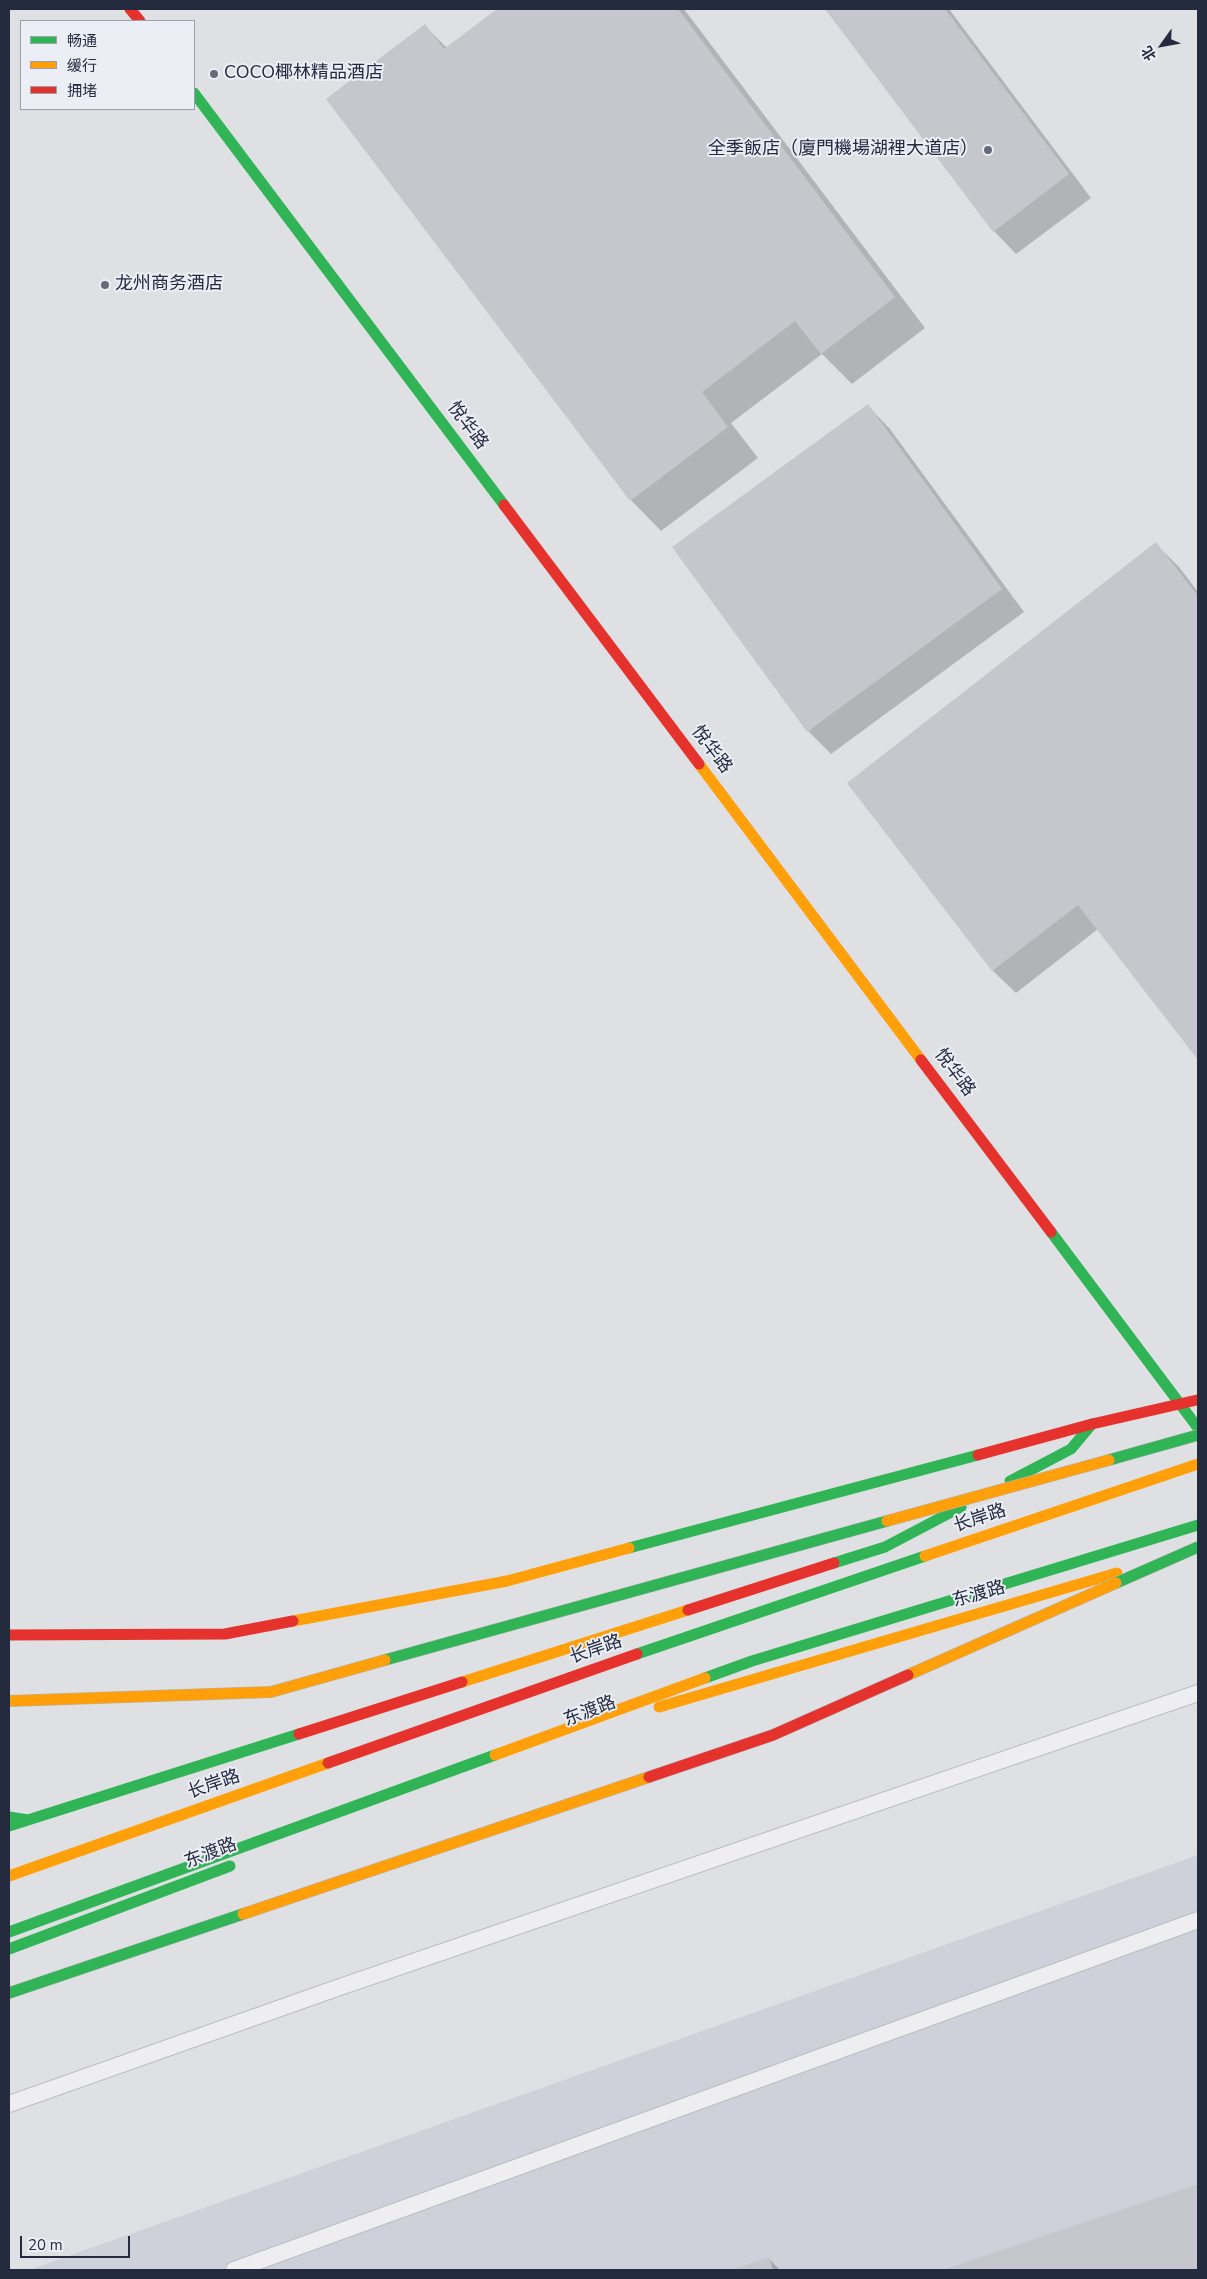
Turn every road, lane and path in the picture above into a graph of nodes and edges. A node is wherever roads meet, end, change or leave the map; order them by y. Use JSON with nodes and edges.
{"nodes":[{"id":1,"x":130,"y":9,"type":"edge"},
{"id":2,"x":139,"y":20,"type":"edge"},
{"id":3,"x":195,"y":94,"type":"edge"},
{"id":4,"x":1198,"y":1400,"type":"edge"},
{"id":5,"x":1182,"y":1404,"type":"junction"},
{"id":6,"x":1092,"y":1424,"type":"junction"},
{"id":7,"x":1198,"y":1428,"type":"edge"},
{"id":8,"x":1198,"y":1435,"type":"edge"},
{"id":9,"x":1198,"y":1464,"type":"edge"},
{"id":10,"x":1198,"y":1525,"type":"edge"},
{"id":11,"x":1198,"y":1548,"type":"edge"},
{"id":12,"x":9,"y":1635,"type":"edge"},
{"id":13,"x":1198,"y":1693,"type":"edge"},
{"id":14,"x":9,"y":1701,"type":"edge"},
{"id":15,"x":9,"y":1817,"type":"edge"},
{"id":16,"x":360,"y":1817,"type":"dead end"},
{"id":17,"x":28,"y":1820,"type":"junction"},
{"id":18,"x":9,"y":1826,"type":"edge"},
{"id":19,"x":240,"y":1862,"type":"dead end"},
{"id":20,"x":9,"y":1876,"type":"edge"},
{"id":21,"x":1198,"y":1920,"type":"edge"},
{"id":22,"x":9,"y":1932,"type":"edge"},
{"id":23,"x":9,"y":1949,"type":"edge"},
{"id":24,"x":9,"y":1993,"type":"edge"},
{"id":25,"x":9,"y":2104,"type":"edge"},
{"id":26,"x":234,"y":2270,"type":"edge"}],
"edges":[{"from":1,"to":2,"type":"main road"},
{"from":3,"to":5,"type":"main road","name":"悅华路"},
{"from":4,"to":5,"type":"main road"},
{"from":5,"to":6,"type":"main road"},
{"from":5,"to":7,"type":"main road","name":"悅华路"},
{"from":6,"to":12,"type":"main road"},
{"from":6,"to":17,"type":"main road"},
{"from":8,"to":14,"type":"main road","bridge":true},
{"from":9,"to":20,"type":"main road","name":"长岸路"},
{"from":10,"to":22,"type":"main road"},
{"from":11,"to":16,"type":"main road","name":"东渡路"},
{"from":11,"to":24,"type":"main road","bridge":true},
{"from":13,"to":25,"type":"lane"},
{"from":15,"to":17,"type":"main road"},
{"from":17,"to":18,"type":"main road"},
{"from":19,"to":23,"type":"main road","name":"东渡路"},
{"from":21,"to":26,"type":"lane"}]}
